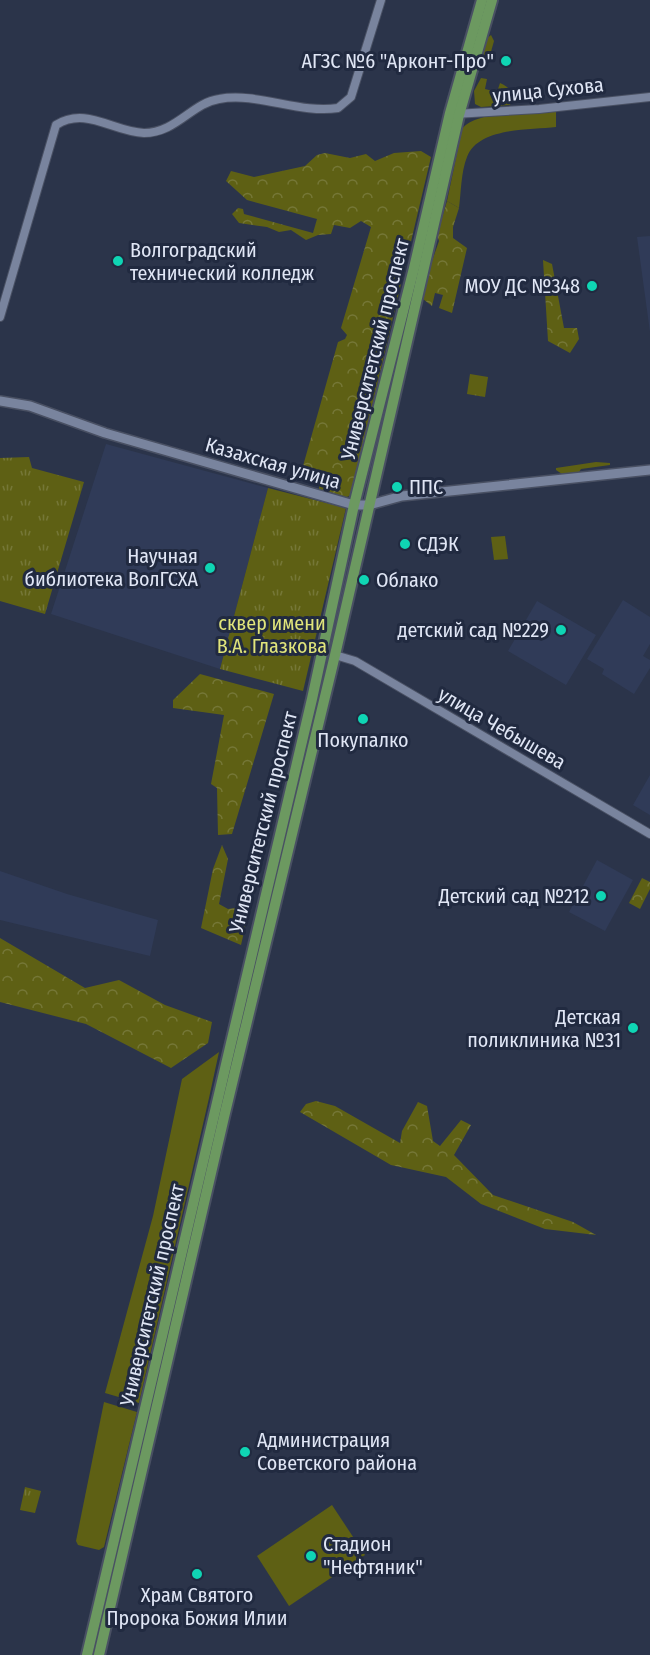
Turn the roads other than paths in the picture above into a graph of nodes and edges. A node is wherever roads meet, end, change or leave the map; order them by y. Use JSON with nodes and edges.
{"nodes":[{"id":1,"x":381,"y":0,"type":"edge"},
{"id":2,"x":482,"y":0,"type":"edge"},
{"id":3,"x":492,"y":0,"type":"edge"},
{"id":4,"x":650,"y":97,"type":"edge"},
{"id":5,"x":454,"y":114,"type":"junction"},
{"id":6,"x":0,"y":317,"type":"edge"},
{"id":7,"x":0,"y":400,"type":"edge"},
{"id":8,"x":650,"y":470,"type":"edge"},
{"id":9,"x":354,"y":505,"type":"junction"},
{"id":10,"x":369,"y":506,"type":"junction"},
{"id":11,"x":335,"y":655,"type":"junction"},
{"id":12,"x":284,"y":816,"type":"junction"},
{"id":13,"x":296,"y":818,"type":"junction"},
{"id":14,"x":650,"y":834,"type":"edge"},
{"id":15,"x":87,"y":1655,"type":"edge"},
{"id":16,"x":99,"y":1655,"type":"edge"}],
"edges":[{"from":1,"to":6,"type":"street"},
{"from":2,"to":5,"type":"highway","name":"Университетский проспект"},
{"from":3,"to":5,"type":"highway","name":"Университетский проспект"},
{"from":4,"to":5,"type":"street","name":"улица Сухова"},
{"from":5,"to":9,"type":"highway","name":"Университетский проспект"},
{"from":5,"to":10,"type":"highway","name":"Университетский проспект"},
{"from":7,"to":9,"type":"main road","name":"Казахская улица"},
{"from":8,"to":10,"type":"main road","name":"Казахская улица"},
{"from":9,"to":10,"type":"main road","name":"Казахская улица"},
{"from":9,"to":12,"type":"highway","name":"Университетский проспект"},
{"from":10,"to":11,"type":"highway","name":"Университетский проспект"},
{"from":11,"to":13,"type":"highway","name":"Университетский проспект"},
{"from":11,"to":14,"type":"street","name":"улица Чебышева"},
{"from":12,"to":13,"type":"highway"},
{"from":12,"to":15,"type":"highway","name":"Университетский проспект"},
{"from":13,"to":16,"type":"highway","name":"Университетский проспект"}]}
